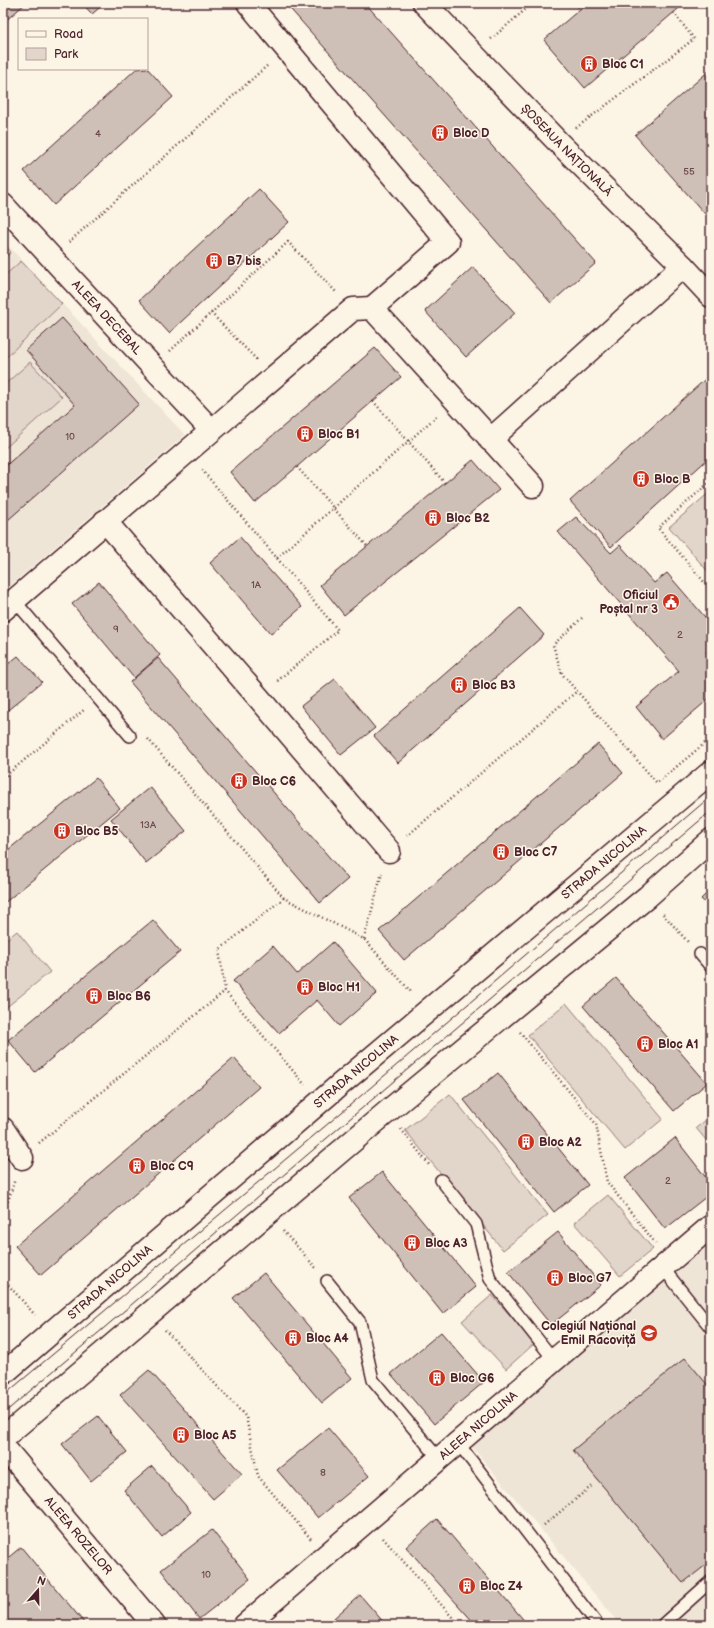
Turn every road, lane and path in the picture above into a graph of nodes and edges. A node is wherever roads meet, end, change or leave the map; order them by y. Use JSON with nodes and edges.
{"nodes":[{"id":1,"x":248,"y":3,"type":"edge"},
{"id":2,"x":424,"y":3,"type":"edge"},
{"id":3,"x":533,"y":3,"type":"edge"},
{"id":4,"x":576,"y":3,"type":"edge"},
{"id":5,"x":580,"y":9,"type":"dead end"},
{"id":6,"x":674,"y":13,"type":"dead end"},
{"id":7,"x":286,"y":49,"type":"junction"},
{"id":8,"x":472,"y":54,"type":"junction"},
{"id":9,"x":558,"y":142,"type":"junction"},
{"id":10,"x":3,"y":205,"type":"edge"},
{"id":11,"x":53,"y":257,"type":"junction"},
{"id":12,"x":683,"y":266,"type":"junction"},
{"id":13,"x":711,"y":296,"type":"edge"},
{"id":14,"x":362,"y":308,"type":"junction"},
{"id":15,"x":211,"y":313,"type":"junction"},
{"id":16,"x":153,"y":367,"type":"junction"},
{"id":17,"x":274,"y":377,"type":"junction"},
{"id":18,"x":454,"y":400,"type":"junction"},
{"id":19,"x":373,"y":401,"type":"dead end"},
{"id":20,"x":211,"y":430,"type":"junction"},
{"id":21,"x":409,"y":440,"type":"junction"},
{"id":22,"x":490,"y":440,"type":"junction"},
{"id":23,"x":186,"y":452,"type":"junction"},
{"id":24,"x":297,"y":467,"type":"dead end"},
{"id":25,"x":711,"y":481,"type":"edge"},
{"id":26,"x":445,"y":483,"type":"dead end"},
{"id":27,"x":533,"y":486,"type":"dead end"},
{"id":28,"x":334,"y":508,"type":"junction"},
{"id":29,"x":105,"y":521,"type":"junction"},
{"id":30,"x":367,"y":546,"type":"dead end"},
{"id":31,"x":277,"y":558,"type":"junction"},
{"id":32,"x":711,"y":590,"type":"edge"},
{"id":33,"x":9,"y":606,"type":"edge"},
{"id":34,"x":582,"y":618,"type":"dead end"},
{"id":35,"x":576,"y":692,"type":"junction"},
{"id":36,"x":258,"y":697,"type":"junction"},
{"id":37,"x":98,"y":698,"type":"junction"},
{"id":38,"x":130,"y":736,"type":"joint"},
{"id":39,"x":711,"y":738,"type":"edge"},
{"id":40,"x":711,"y":772,"type":"edge"},
{"id":41,"x":3,"y":778,"type":"edge"},
{"id":42,"x":711,"y":840,"type":"edge"},
{"id":43,"x":389,"y":851,"type":"junction"},
{"id":44,"x":646,"y":896,"type":"junction"},
{"id":45,"x":284,"y":898,"type":"junction"},
{"id":46,"x":364,"y":939,"type":"junction"},
{"id":47,"x":700,"y":954,"type":"joint"},
{"id":48,"x":711,"y":966,"type":"edge"},
{"id":49,"x":225,"y":991,"type":"junction"},
{"id":50,"x":427,"y":1011,"type":"junction"},
{"id":51,"x":505,"y":1013,"type":"junction"},
{"id":52,"x":320,"y":1102,"type":"junction"},
{"id":53,"x":387,"y":1112,"type":"junction"},
{"id":54,"x":3,"y":1129,"type":"edge"},
{"id":55,"x":22,"y":1158,"type":"junction"},
{"id":56,"x":441,"y":1180,"type":"joint"},
{"id":57,"x":267,"y":1213,"type":"junction"},
{"id":58,"x":3,"y":1216,"type":"edge"},
{"id":59,"x":711,"y":1226,"type":"edge"},
{"id":60,"x":666,"y":1264,"type":"junction"},
{"id":61,"x":3,"y":1279,"type":"edge"},
{"id":62,"x":327,"y":1281,"type":"joint"},
{"id":63,"x":149,"y":1312,"type":"junction"},
{"id":64,"x":711,"y":1328,"type":"edge"},
{"id":65,"x":51,"y":1334,"type":"junction"},
{"id":66,"x":554,"y":1360,"type":"junction"},
{"id":67,"x":3,"y":1374,"type":"edge"},
{"id":68,"x":3,"y":1438,"type":"edge"},
{"id":69,"x":458,"y":1443,"type":"junction"},
{"id":70,"x":3,"y":1446,"type":"edge"},
{"id":71,"x":439,"y":1459,"type":"junction"},
{"id":72,"x":593,"y":1485,"type":"dead end"},
{"id":73,"x":367,"y":1520,"type":"junction"},
{"id":74,"x":530,"y":1536,"type":"junction"},
{"id":75,"x":326,"y":1556,"type":"junction"},
{"id":76,"x":711,"y":1581,"type":"edge"},
{"id":77,"x":154,"y":1625,"type":"edge"},
{"id":78,"x":245,"y":1625,"type":"edge"},
{"id":79,"x":459,"y":1625,"type":"edge"},
{"id":80,"x":598,"y":1625,"type":"edge"},
{"id":81,"x":662,"y":1625,"type":"edge"}],
"edges":[{"from":1,"to":7,"type":"street"},
{"from":2,"to":8,"type":"street","name":"ȘOSEAUA NAȚIONALĂ"},
{"from":3,"to":8,"type":"path"},
{"from":4,"to":5,"type":"path"},
{"from":6,"to":9,"type":"path"},
{"from":7,"to":11,"type":"path"},
{"from":7,"to":14,"type":"street"},
{"from":8,"to":9,"type":"street","name":"ȘOSEAUA NAȚIONALĂ"},
{"from":9,"to":12,"type":"street","name":"ȘOSEAUA NAȚIONALĂ"},
{"from":10,"to":11,"type":"street","name":"ALEEA DECEBAL"},
{"from":11,"to":16,"type":"street","name":"ALEEA DECEBAL"},
{"from":12,"to":13,"type":"street","name":"ȘOSEAUA NAȚIONALĂ"},
{"from":12,"to":22,"type":"street"},
{"from":14,"to":15,"type":"path"},
{"from":14,"to":17,"type":"street"},
{"from":14,"to":18,"type":"street"},
{"from":15,"to":16,"type":"path"},
{"from":15,"to":17,"type":"path"},
{"from":16,"to":20,"type":"street","name":"ALEEA DECEBAL"},
{"from":17,"to":20,"type":"street"},
{"from":18,"to":21,"type":"path"},
{"from":18,"to":22,"type":"street"},
{"from":19,"to":21,"type":"path"},
{"from":20,"to":23,"type":"street"},
{"from":21,"to":26,"type":"path"},
{"from":21,"to":28,"type":"path"},
{"from":22,"to":27,"type":"street"},
{"from":23,"to":29,"type":"street"},
{"from":23,"to":31,"type":"path"},
{"from":24,"to":28,"type":"path"},
{"from":25,"to":32,"type":"path"},
{"from":28,"to":30,"type":"path"},
{"from":28,"to":31,"type":"path"},
{"from":29,"to":33,"type":"street"},
{"from":29,"to":36,"type":"street"},
{"from":31,"to":36,"type":"path"},
{"from":33,"to":37,"type":"lane"},
{"from":34,"to":35,"type":"path"},
{"from":35,"to":39,"type":"path"},
{"from":35,"to":43,"type":"path"},
{"from":36,"to":43,"type":"street"},
{"from":37,"to":38,"type":"lane"},
{"from":37,"to":41,"type":"path"},
{"from":38,"to":45,"type":"path"},
{"from":40,"to":50,"type":"street","name":"STRADA NICOLINA"},
{"from":42,"to":44,"type":"street"},
{"from":43,"to":46,"type":"path"},
{"from":44,"to":47,"type":"path"},
{"from":44,"to":51,"type":"street"},
{"from":45,"to":46,"type":"path"},
{"from":45,"to":49,"type":"path"},
{"from":46,"to":50,"type":"path"},
{"from":47,"to":48,"type":"lane"},
{"from":49,"to":52,"type":"path"},
{"from":49,"to":55,"type":"path"},
{"from":50,"to":52,"type":"street","name":"STRADA NICOLINA"},
{"from":51,"to":53,"type":"street"},
{"from":51,"to":60,"type":"path"},
{"from":52,"to":65,"type":"street","name":"STRADA NICOLINA"},
{"from":53,"to":56,"type":"path"},
{"from":53,"to":57,"type":"street"},
{"from":54,"to":55,"type":"street"},
{"from":55,"to":58,"type":"path"},
{"from":56,"to":66,"type":"lane"},
{"from":57,"to":62,"type":"path"},
{"from":57,"to":63,"type":"street"},
{"from":59,"to":60,"type":"street","name":"ALEEA NICOLINA"},
{"from":60,"to":64,"type":"lane"},
{"from":60,"to":66,"type":"street","name":"ALEEA NICOLINA"},
{"from":61,"to":65,"type":"path"},
{"from":62,"to":71,"type":"lane"},
{"from":63,"to":68,"type":"street"},
{"from":63,"to":75,"type":"path"},
{"from":65,"to":67,"type":"street","name":"STRADA NICOLINA"},
{"from":66,"to":69,"type":"street","name":"ALEEA NICOLINA"},
{"from":69,"to":71,"type":"street","name":"ALEEA NICOLINA"},
{"from":69,"to":74,"type":"lane"},
{"from":70,"to":77,"type":"street","name":"ALEEA ROZELOR"},
{"from":71,"to":73,"type":"street","name":"ALEEA NICOLINA"},
{"from":72,"to":74,"type":"path"},
{"from":73,"to":75,"type":"street","name":"ALEEA NICOLINA"},
{"from":73,"to":79,"type":"path"},
{"from":74,"to":80,"type":"lane"},
{"from":75,"to":78,"type":"street","name":"ALEEA NICOLINA"},
{"from":76,"to":81,"type":"lane"}]}
